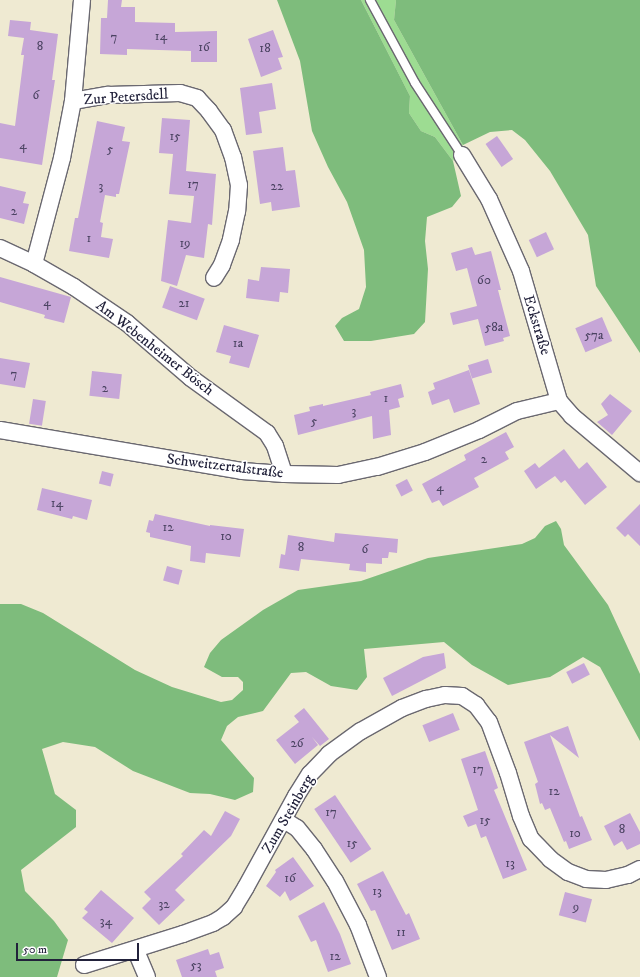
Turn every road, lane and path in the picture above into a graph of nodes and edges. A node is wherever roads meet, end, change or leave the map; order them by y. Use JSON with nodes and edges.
{"nodes":[{"id":1,"x":82,"y":0,"type":"edge"},
{"id":2,"x":370,"y":0,"type":"edge"},
{"id":3,"x":73,"y":101,"type":"junction"},
{"id":4,"x":462,"y":155,"type":"joint"},
{"id":5,"x":0,"y":248,"type":"edge"},
{"id":6,"x":34,"y":264,"type":"junction"},
{"id":7,"x":214,"y":278,"type":"dead end"},
{"id":8,"x":559,"y":401,"type":"junction"},
{"id":9,"x":0,"y":430,"type":"edge"},
{"id":10,"x":640,"y":473,"type":"edge"},
{"id":11,"x":284,"y":474,"type":"junction"},
{"id":12,"x":284,"y":820,"type":"junction"},
{"id":13,"x":640,"y":869,"type":"edge"},
{"id":14,"x":136,"y":950,"type":"junction"},
{"id":15,"x":84,"y":965,"type":"dead end"},
{"id":16,"x":147,"y":977,"type":"edge"},
{"id":17,"x":378,"y":977,"type":"edge"}],
"edges":[{"from":1,"to":3,"type":"street","name":"Zur Petersdell"},
{"from":2,"to":4,"type":"lane"},
{"from":3,"to":6,"type":"street","name":"Zur Petersdell"},
{"from":3,"to":7,"type":"street","name":"Zur Petersdell"},
{"from":4,"to":8,"type":"street","name":"Eckstraße"},
{"from":5,"to":6,"type":"street","name":"Am Webenheimer Bösch"},
{"from":6,"to":11,"type":"street","name":"Am Webenheimer Bösch"},
{"from":8,"to":10,"type":"street","name":"Eckstraße"},
{"from":8,"to":11,"type":"street","name":"Schweitzertalstraße"},
{"from":9,"to":11,"type":"street","name":"Schweitzertalstraße"},
{"from":12,"to":13,"type":"street","name":"Zum Steinberg"},
{"from":12,"to":14,"type":"street","name":"Zum Steinberg"},
{"from":12,"to":17,"type":"street"},
{"from":14,"to":15,"type":"street","name":"Zum Steinberg"},
{"from":14,"to":16,"type":"street"}]}
